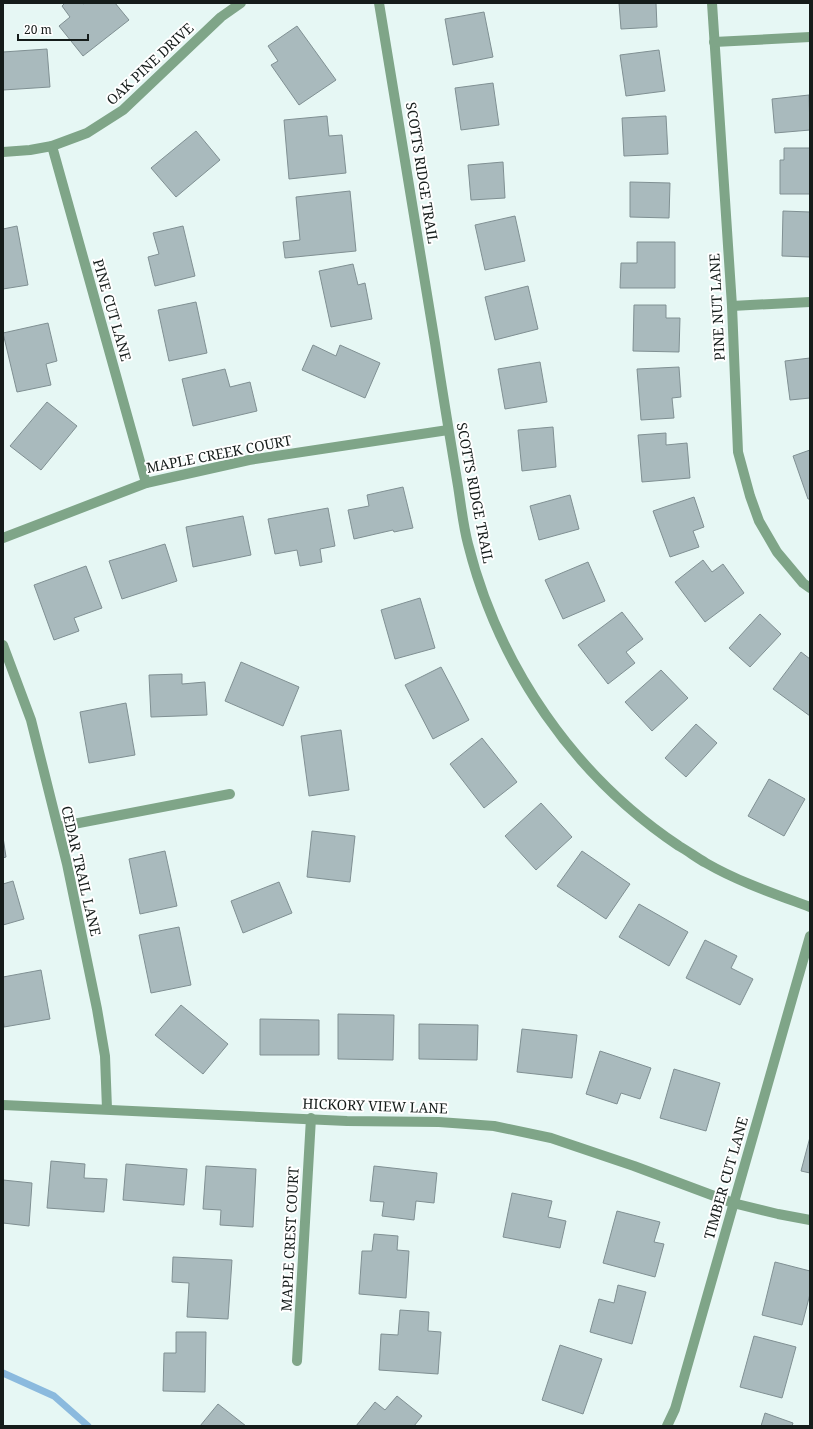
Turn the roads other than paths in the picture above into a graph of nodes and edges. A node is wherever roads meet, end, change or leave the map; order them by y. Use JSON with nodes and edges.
{"nodes":[{"id":1,"x":241,"y":3,"type":"edge"},
{"id":2,"x":379,"y":3,"type":"edge"},
{"id":3,"x":712,"y":3,"type":"edge"},
{"id":4,"x":810,"y":37,"type":"edge"},
{"id":5,"x":714,"y":42,"type":"junction"},
{"id":6,"x":52,"y":146,"type":"junction"},
{"id":7,"x":3,"y":152,"type":"edge"},
{"id":8,"x":810,"y":302,"type":"edge"},
{"id":9,"x":732,"y":306,"type":"junction"},
{"id":10,"x":448,"y":430,"type":"junction"},
{"id":11,"x":146,"y":483,"type":"junction"},
{"id":12,"x":3,"y":538,"type":"edge"},
{"id":13,"x":810,"y":588,"type":"edge"},
{"id":14,"x":3,"y":645,"type":"edge"},
{"id":15,"x":230,"y":794,"type":"dead end"},
{"id":16,"x":58,"y":827,"type":"junction"},
{"id":17,"x":810,"y":907,"type":"edge"},
{"id":18,"x":810,"y":936,"type":"edge"},
{"id":19,"x":3,"y":1105,"type":"edge"},
{"id":20,"x":107,"y":1109,"type":"junction"},
{"id":21,"x":311,"y":1118,"type":"junction"},
{"id":22,"x":733,"y":1204,"type":"junction"},
{"id":23,"x":810,"y":1220,"type":"edge"},
{"id":24,"x":297,"y":1361,"type":"dead end"},
{"id":25,"x":668,"y":1426,"type":"edge"}],
"edges":[{"from":1,"to":6,"type":"street","name":"OAK PINE DRIVE"},
{"from":2,"to":10,"type":"street","name":"SCOTTS RIDGE TRAIL"},
{"from":3,"to":5,"type":"street","name":"PINE NUT LANE"},
{"from":4,"to":5,"type":"street"},
{"from":5,"to":9,"type":"street","name":"PINE NUT LANE"},
{"from":6,"to":7,"type":"street","name":"OAK PINE DRIVE"},
{"from":6,"to":11,"type":"street","name":"PINE CUT LANE"},
{"from":8,"to":9,"type":"street"},
{"from":9,"to":13,"type":"street","name":"PINE NUT LANE"},
{"from":10,"to":11,"type":"street","name":"MAPLE CREEK COURT"},
{"from":10,"to":17,"type":"street","name":"SCOTTS RIDGE TRAIL"},
{"from":11,"to":12,"type":"street","name":"MAPLE CREEK COURT"},
{"from":14,"to":16,"type":"street","name":"CEDAR TRAIL LANE"},
{"from":15,"to":16,"type":"street"},
{"from":16,"to":20,"type":"street","name":"CEDAR TRAIL LANE"},
{"from":18,"to":22,"type":"street","name":"TIMBER CUT LANE"},
{"from":19,"to":20,"type":"street","name":"HICKORY VIEW LANE"},
{"from":20,"to":21,"type":"street","name":"HICKORY VIEW LANE"},
{"from":21,"to":22,"type":"street","name":"HICKORY VIEW LANE"},
{"from":21,"to":24,"type":"street","name":"MAPLE CREST COURT"},
{"from":22,"to":23,"type":"street","name":"HICKORY VIEW LANE"},
{"from":22,"to":25,"type":"street","name":"TIMBER CUT LANE"}]}
